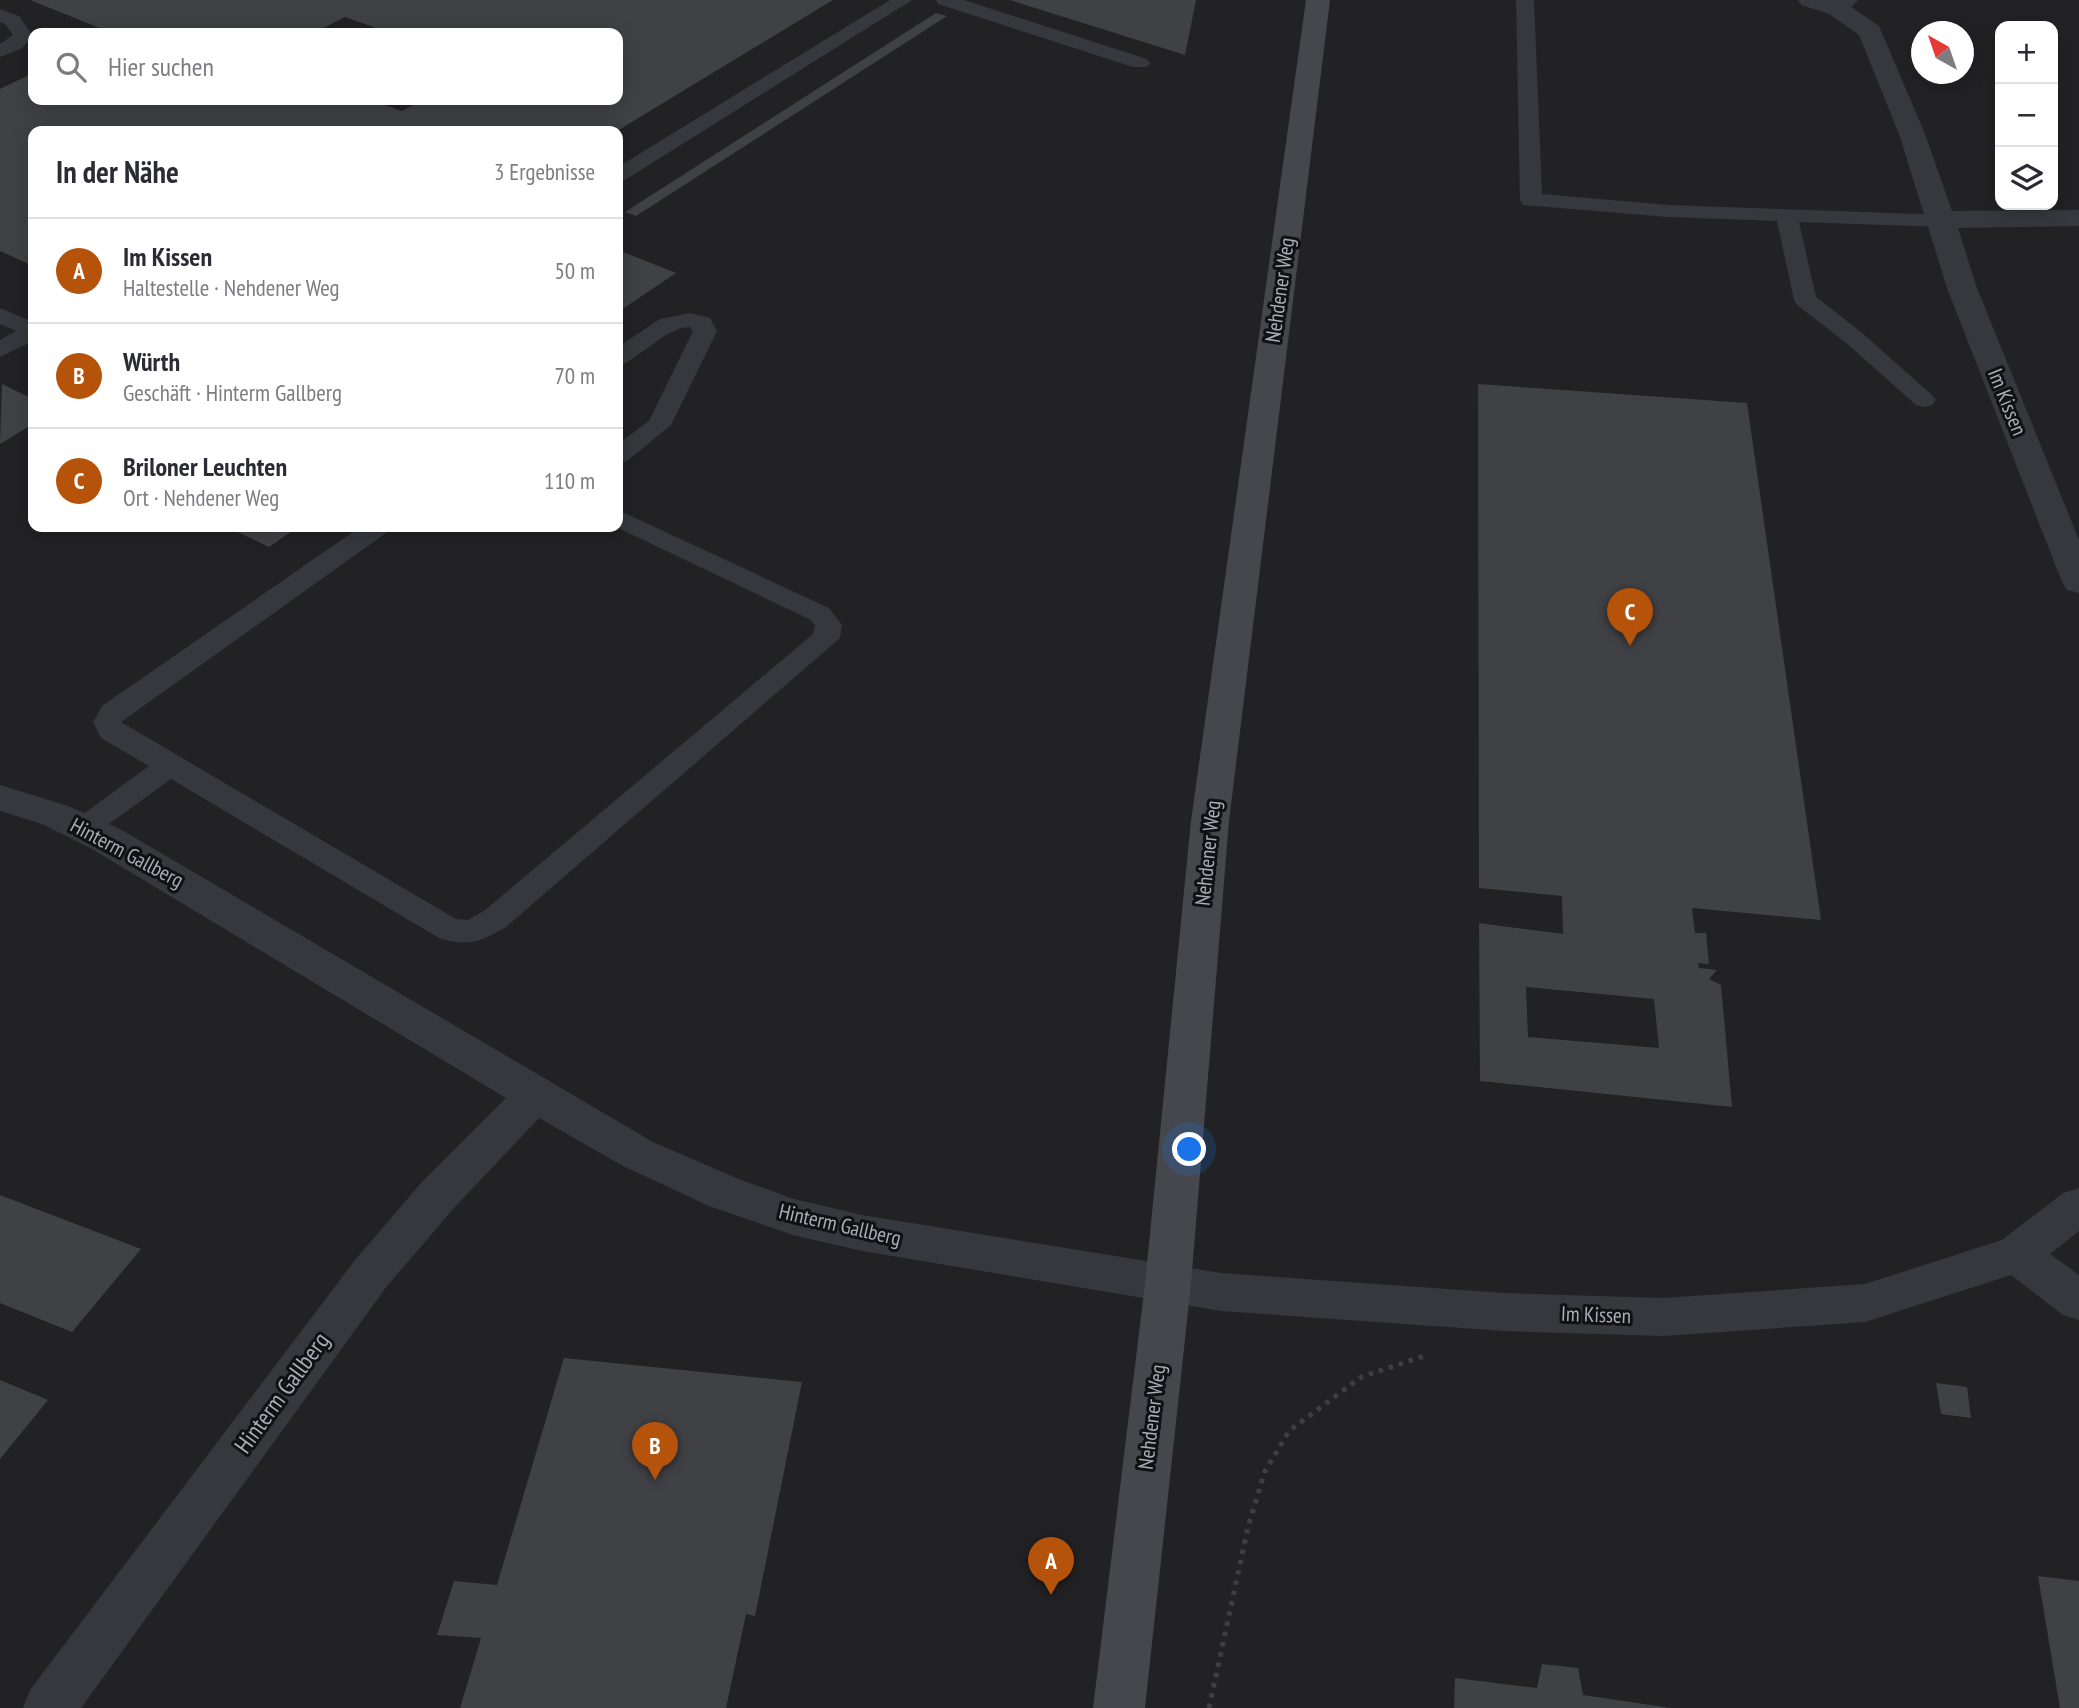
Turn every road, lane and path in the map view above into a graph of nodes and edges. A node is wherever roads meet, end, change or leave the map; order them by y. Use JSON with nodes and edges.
{"nodes":[{"id":1,"x":903,"y":0,"type":"edge"},
{"id":2,"x":944,"y":0,"type":"edge"},
{"id":3,"x":1318,"y":0,"type":"edge"},
{"id":4,"x":1525,"y":0,"type":"edge"},
{"id":5,"x":1810,"y":0,"type":"edge"},
{"id":6,"x":1843,"y":5,"type":"edge"},
{"id":7,"x":0,"y":15,"type":"edge"},
{"id":8,"x":0,"y":51,"type":"edge"},
{"id":9,"x":1140,"y":63,"type":"dead end"},
{"id":10,"x":623,"y":173,"type":"edge"},
{"id":11,"x":1786,"y":214,"type":"junction"},
{"id":12,"x":2079,"y":218,"type":"edge"},
{"id":13,"x":1941,"y":220,"type":"junction"},
{"id":14,"x":0,"y":315,"type":"edge"},
{"id":15,"x":28,"y":329,"type":"edge"},
{"id":16,"x":28,"y":334,"type":"edge"},
{"id":17,"x":0,"y":350,"type":"edge"},
{"id":18,"x":623,"y":355,"type":"edge"},
{"id":19,"x":1924,"y":400,"type":"dead end"},
{"id":20,"x":623,"y":452,"type":"edge"},
{"id":21,"x":623,"y":520,"type":"edge"},
{"id":22,"x":370,"y":532,"type":"edge"},
{"id":23,"x":2079,"y":582,"type":"edge"},
{"id":24,"x":170,"y":766,"type":"junction"},
{"id":25,"x":0,"y":798,"type":"edge"},
{"id":26,"x":85,"y":827,"type":"junction"},
{"id":27,"x":535,"y":1095,"type":"junction"},
{"id":28,"x":2079,"y":1206,"type":"edge"},
{"id":29,"x":2017,"y":1254,"type":"junction"},
{"id":30,"x":1168,"y":1284,"type":"junction"},
{"id":31,"x":2079,"y":1301,"type":"edge"},
{"id":32,"x":1429,"y":1354,"type":"dead end"},
{"id":33,"x":49,"y":1708,"type":"edge"},
{"id":34,"x":1119,"y":1708,"type":"edge"},
{"id":35,"x":1209,"y":1708,"type":"edge"}],
"edges":[{"from":1,"to":10,"type":"lane"},
{"from":2,"to":9,"type":"lane"},
{"from":3,"to":30,"type":"street","name":"Nehdener Weg"},
{"from":4,"to":11,"type":"lane"},
{"from":5,"to":6,"type":"street","name":"Im Kissen"},
{"from":6,"to":13,"type":"street","name":"Im Kissen"},
{"from":7,"to":8,"type":"lane"},
{"from":11,"to":13,"type":"lane"},
{"from":11,"to":19,"type":"lane"},
{"from":12,"to":13,"type":"street"},
{"from":13,"to":23,"type":"street","name":"Im Kissen"},
{"from":14,"to":15,"type":"lane"},
{"from":16,"to":17,"type":"lane"},
{"from":18,"to":20,"type":"lane"},
{"from":21,"to":24,"type":"lane"},
{"from":22,"to":24,"type":"lane"},
{"from":24,"to":26,"type":"lane"},
{"from":25,"to":26,"type":"street","name":"Hinterm Gallberg"},
{"from":26,"to":27,"type":"street","name":"Hinterm Gallberg"},
{"from":27,"to":30,"type":"street","name":"Hinterm Gallberg"},
{"from":27,"to":33,"type":"street","name":"Hinterm Gallberg"},
{"from":28,"to":29,"type":"street","name":"Im Kissen"},
{"from":29,"to":30,"type":"street","name":"Im Kissen"},
{"from":29,"to":31,"type":"street"},
{"from":30,"to":34,"type":"street","name":"Nehdener Weg"},
{"from":32,"to":35,"type":"path"}]}
